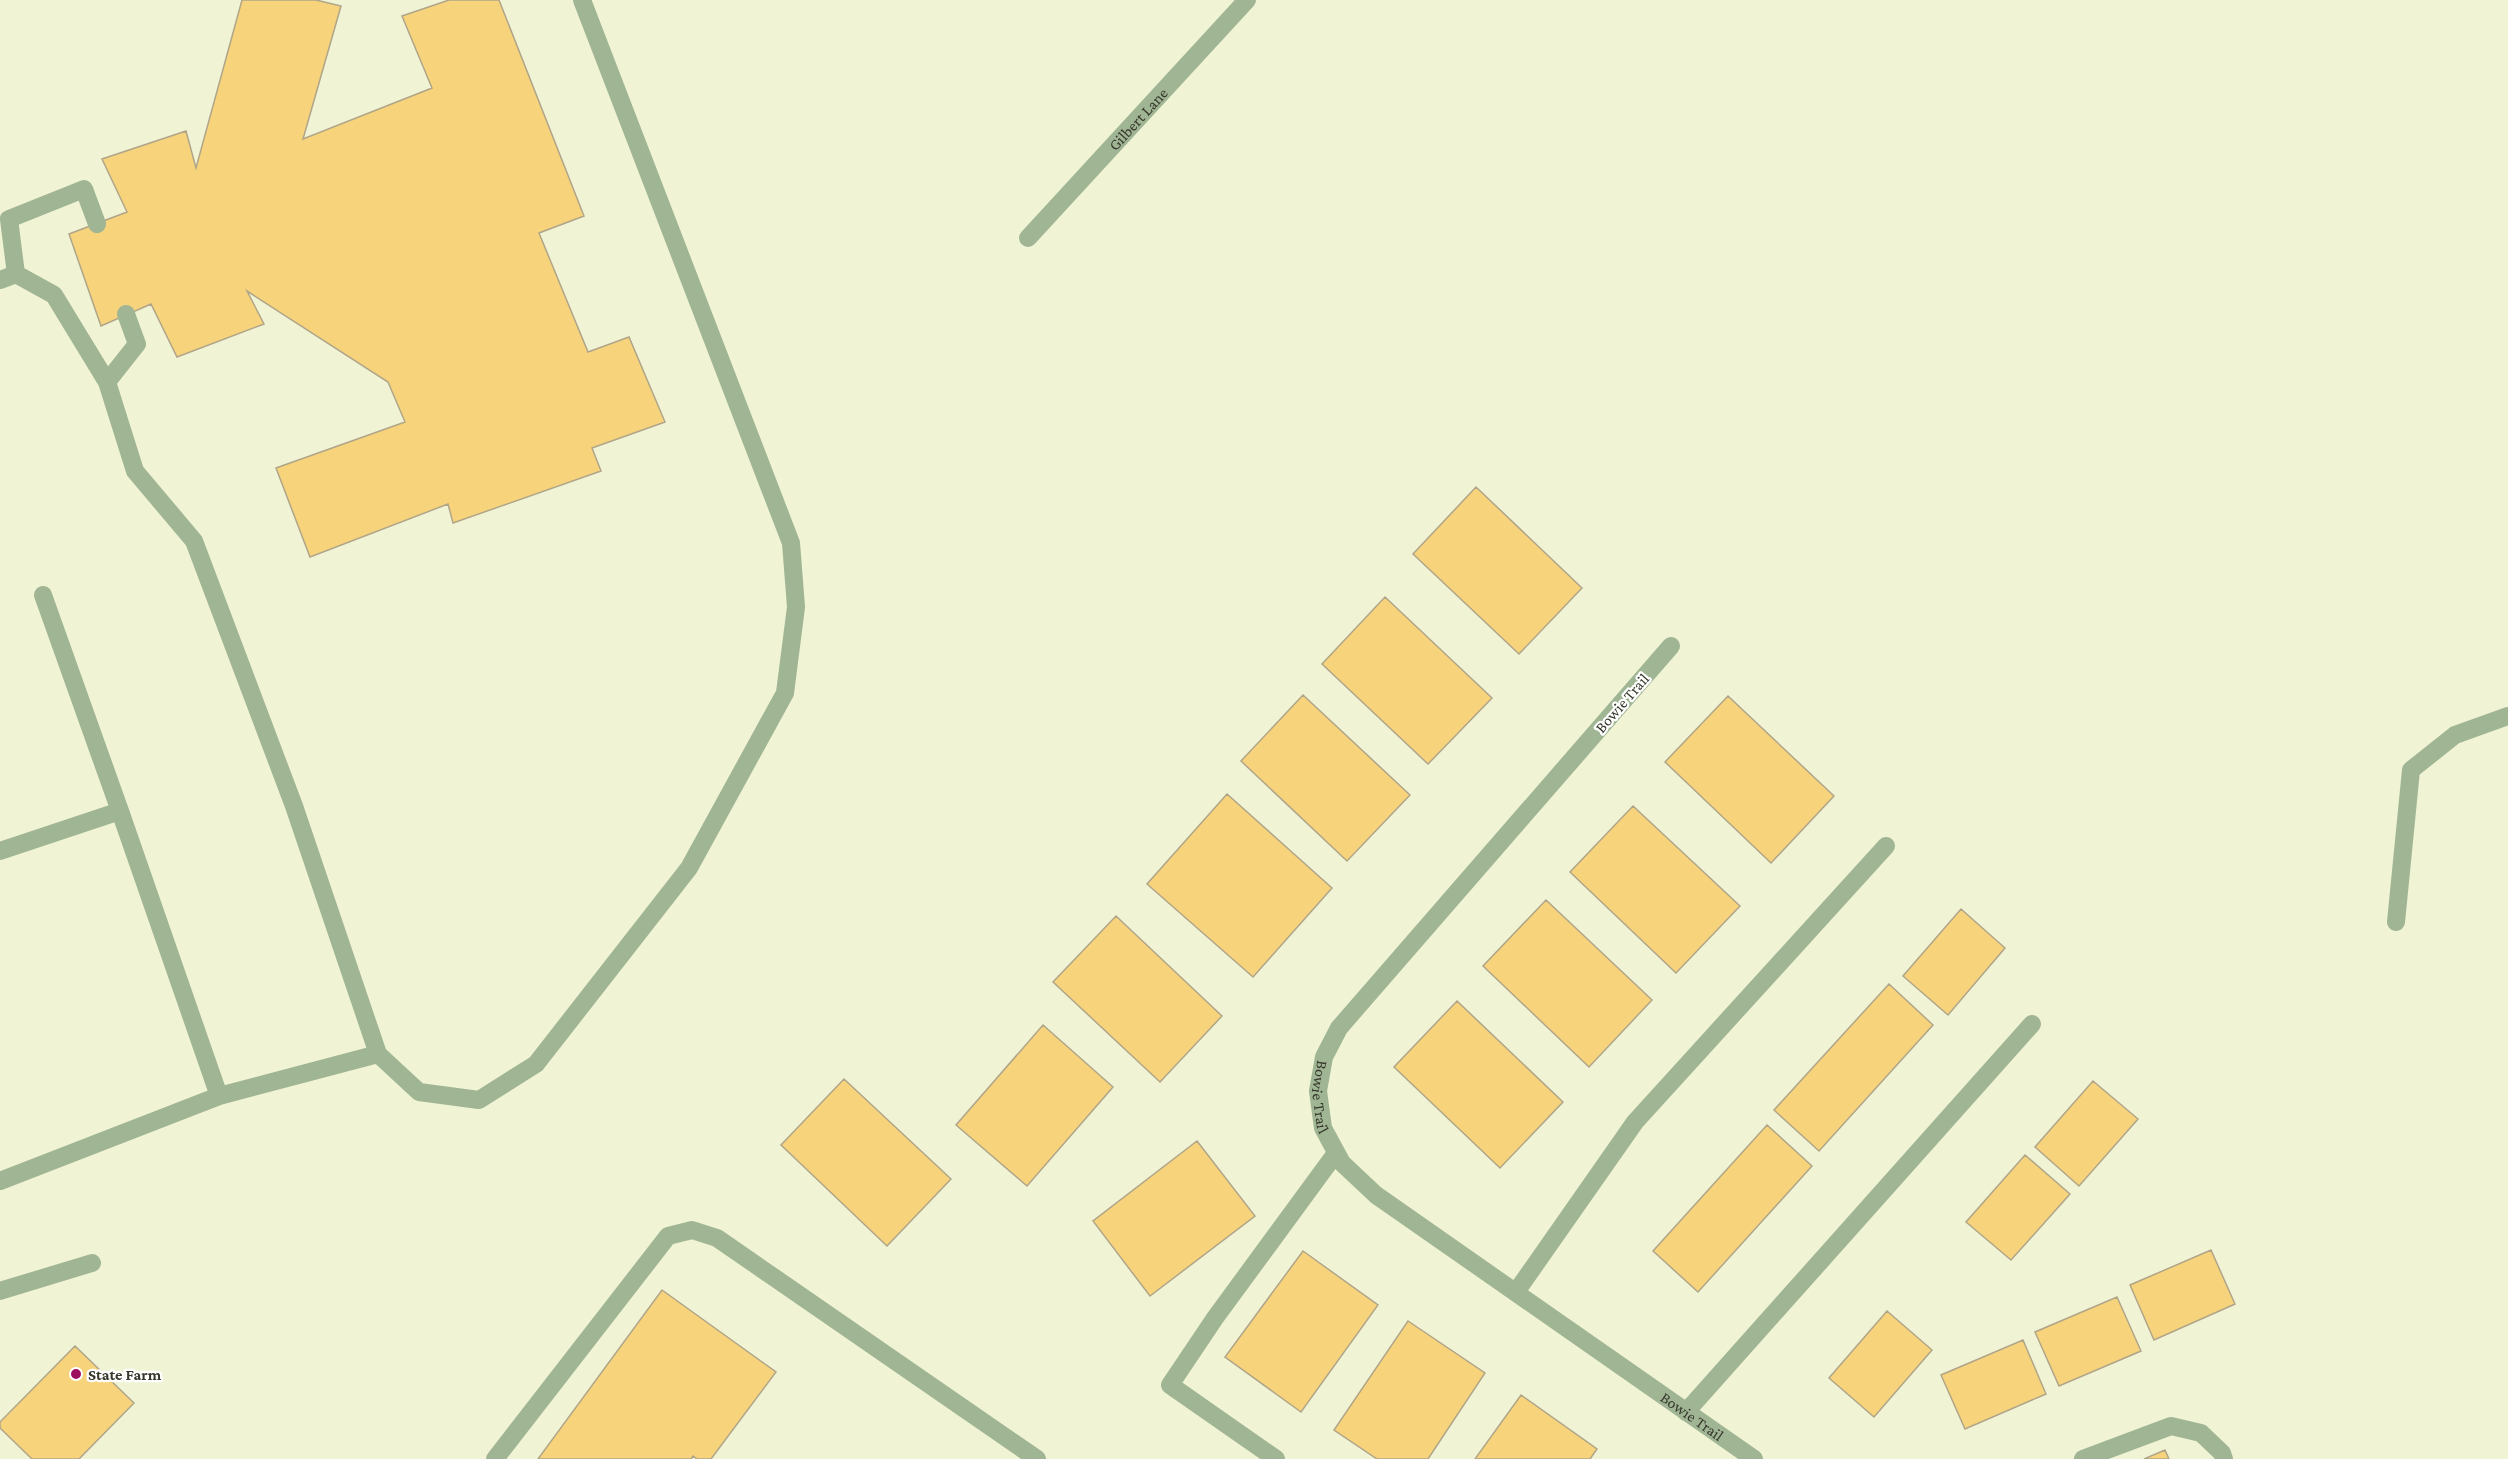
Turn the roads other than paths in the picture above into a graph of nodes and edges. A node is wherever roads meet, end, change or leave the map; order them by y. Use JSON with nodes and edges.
{"nodes":[{"id":1,"x":582,"y":0,"type":"edge"},
{"id":2,"x":1247,"y":0,"type":"edge"},
{"id":3,"x":97,"y":224,"type":"dead end"},
{"id":4,"x":1028,"y":238,"type":"dead end"},
{"id":5,"x":8,"y":277,"type":"edge"},
{"id":6,"x":126,"y":314,"type":"dead end"},
{"id":7,"x":107,"y":382,"type":"junction"},
{"id":8,"x":43,"y":595,"type":"dead end"},
{"id":9,"x":1671,"y":646,"type":"dead end"},
{"id":10,"x":2508,"y":716,"type":"edge"},
{"id":11,"x":120,"y":811,"type":"junction"},
{"id":12,"x":1886,"y":846,"type":"dead end"},
{"id":13,"x":0,"y":852,"type":"edge"},
{"id":14,"x":2396,"y":922,"type":"dead end"},
{"id":15,"x":2032,"y":1024,"type":"dead end"},
{"id":16,"x":378,"y":1054,"type":"junction"},
{"id":17,"x":219,"y":1096,"type":"junction"},
{"id":18,"x":1336,"y":1153,"type":"junction"},
{"id":19,"x":0,"y":1181,"type":"edge"},
{"id":20,"x":92,"y":1263,"type":"dead end"},
{"id":21,"x":0,"y":1291,"type":"edge"},
{"id":22,"x":1516,"y":1292,"type":"junction"},
{"id":23,"x":1686,"y":1412,"type":"junction"},
{"id":24,"x":495,"y":1459,"type":"edge"},
{"id":25,"x":1037,"y":1459,"type":"edge"},
{"id":26,"x":1276,"y":1459,"type":"edge"},
{"id":27,"x":1754,"y":1459,"type":"edge"},
{"id":28,"x":2083,"y":1459,"type":"edge"},
{"id":29,"x":2224,"y":1459,"type":"edge"}],
"edges":[{"from":1,"to":16,"type":"street"},
{"from":2,"to":4,"type":"street","name":"Gilbert Lane"},
{"from":3,"to":5,"type":"street"},
{"from":5,"to":7,"type":"street"},
{"from":6,"to":7,"type":"street"},
{"from":7,"to":16,"type":"street"},
{"from":8,"to":11,"type":"street"},
{"from":9,"to":18,"type":"street","name":"Bowie Trail"},
{"from":10,"to":14,"type":"street"},
{"from":11,"to":13,"type":"street"},
{"from":11,"to":17,"type":"street"},
{"from":12,"to":22,"type":"street"},
{"from":15,"to":23,"type":"street"},
{"from":16,"to":17,"type":"street"},
{"from":17,"to":19,"type":"street"},
{"from":18,"to":22,"type":"street","name":"Bowie Trail"},
{"from":18,"to":26,"type":"street"},
{"from":20,"to":21,"type":"street"},
{"from":22,"to":23,"type":"street","name":"Bowie Trail"},
{"from":23,"to":27,"type":"street","name":"Bowie Trail"},
{"from":24,"to":25,"type":"street"},
{"from":28,"to":29,"type":"street"}]}
